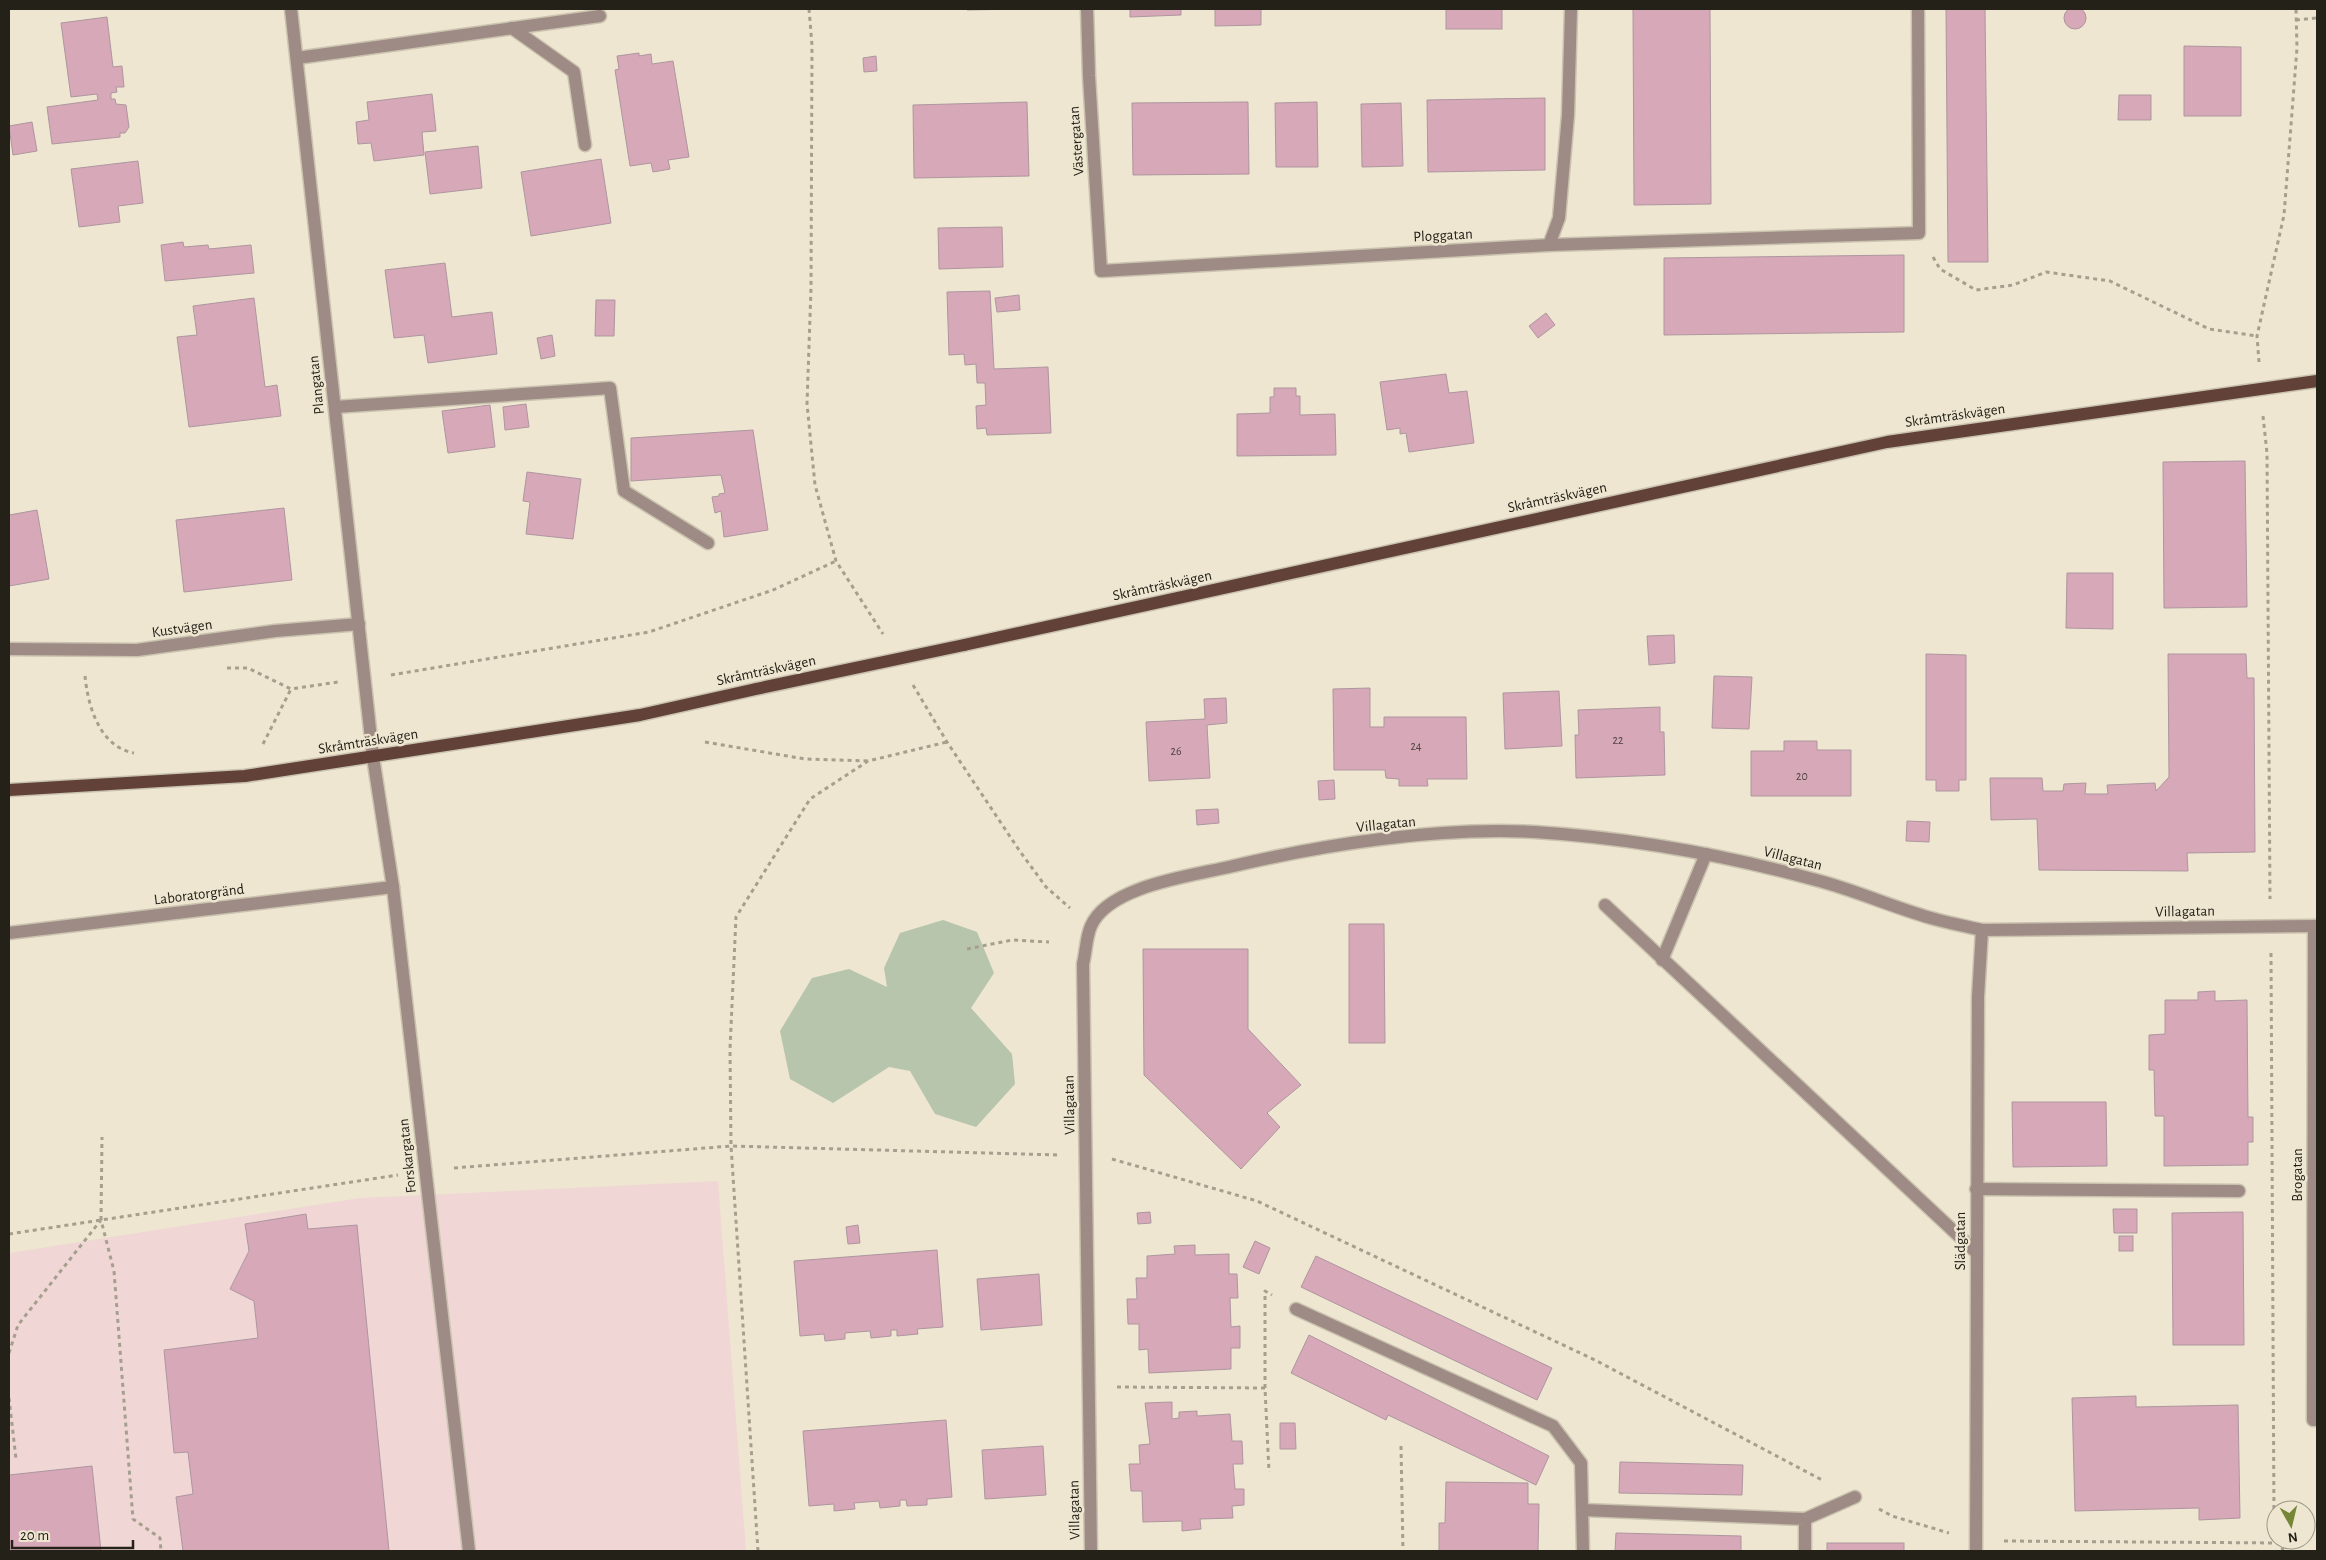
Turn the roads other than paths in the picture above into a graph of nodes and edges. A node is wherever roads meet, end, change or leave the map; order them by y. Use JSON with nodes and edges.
{"nodes":[{"id":1,"x":292,"y":9,"type":"edge"},
{"id":2,"x":1087,"y":9,"type":"edge"},
{"id":3,"x":1571,"y":9,"type":"edge"},
{"id":4,"x":1918,"y":9,"type":"edge"},
{"id":5,"x":600,"y":16,"type":"dead end"},
{"id":6,"x":512,"y":28,"type":"junction"},
{"id":7,"x":297,"y":58,"type":"junction"},
{"id":8,"x":585,"y":145,"type":"dead end"},
{"id":9,"x":1549,"y":245,"type":"junction"},
{"id":10,"x":1101,"y":271,"type":"joint"},
{"id":11,"x":2317,"y":381,"type":"edge"},
{"id":12,"x":335,"y":408,"type":"junction"},
{"id":13,"x":708,"y":543,"type":"dead end"},
{"id":14,"x":359,"y":624,"type":"junction"},
{"id":15,"x":9,"y":649,"type":"edge"},
{"id":16,"x":374,"y":757,"type":"junction"},
{"id":17,"x":9,"y":790,"type":"edge"},
{"id":18,"x":1706,"y":854,"type":"junction"},
{"id":19,"x":393,"y":887,"type":"junction"},
{"id":20,"x":1604,"y":905,"type":"dead end"},
{"id":21,"x":2316,"y":926,"type":"edge"},
{"id":22,"x":1982,"y":930,"type":"junction"},
{"id":23,"x":9,"y":933,"type":"edge"},
{"id":24,"x":1662,"y":960,"type":"junction"},
{"id":25,"x":1976,"y":1189,"type":"junction"},
{"id":26,"x":2239,"y":1191,"type":"dead end"},
{"id":27,"x":1976,"y":1252,"type":"junction"},
{"id":28,"x":1296,"y":1309,"type":"road end"},
{"id":29,"x":2315,"y":1420,"type":"edge"},
{"id":30,"x":1854,"y":1497,"type":"road end"},
{"id":31,"x":1583,"y":1510,"type":"junction"},
{"id":32,"x":1805,"y":1519,"type":"junction"},
{"id":33,"x":1976,"y":1546,"type":"edge"},
{"id":34,"x":468,"y":1551,"type":"edge"},
{"id":35,"x":1091,"y":1551,"type":"edge"},
{"id":36,"x":1583,"y":1551,"type":"edge"},
{"id":37,"x":1805,"y":1551,"type":"edge"}],
"edges":[{"from":1,"to":7,"type":"street","name":"Plangatan"},
{"from":2,"to":10,"type":"street","name":"Västergatan"},
{"from":3,"to":9,"type":"street"},
{"from":4,"to":9,"type":"street","name":"Ploggatan"},
{"from":5,"to":6,"type":"street"},
{"from":6,"to":7,"type":"street"},
{"from":6,"to":8,"type":"street"},
{"from":7,"to":12,"type":"street","name":"Plangatan"},
{"from":9,"to":10,"type":"street","name":"Ploggatan"},
{"from":11,"to":16,"type":"main road","name":"Skråmträskvägen","bridge":true},
{"from":12,"to":13,"type":"street"},
{"from":12,"to":14,"type":"street","name":"Plangatan"},
{"from":14,"to":15,"type":"street","name":"Kustvägen"},
{"from":14,"to":16,"type":"street","name":"Plangatan"},
{"from":16,"to":17,"type":"main road","name":"Skråmträskvägen"},
{"from":16,"to":19,"type":"street","name":"Forskargatan"},
{"from":18,"to":22,"type":"street","name":"Villagatan"},
{"from":18,"to":24,"type":"street"},
{"from":18,"to":35,"type":"street","name":"Villagatan"},
{"from":19,"to":23,"type":"street","name":"Laboratorgränd"},
{"from":19,"to":34,"type":"street","name":"Forskargatan"},
{"from":20,"to":24,"type":"street"},
{"from":21,"to":22,"type":"street","name":"Villagatan"},
{"from":21,"to":29,"type":"street","name":"Brogatan"},
{"from":22,"to":25,"type":"street","name":"Slädgatan"},
{"from":24,"to":27,"type":"street"},
{"from":25,"to":26,"type":"street"},
{"from":25,"to":27,"type":"street","name":"Slädgatan"},
{"from":27,"to":33,"type":"street","name":"Slädgatan"},
{"from":28,"to":31,"type":"street"},
{"from":30,"to":32,"type":"street"},
{"from":31,"to":32,"type":"street"},
{"from":31,"to":36,"type":"street"},
{"from":32,"to":37,"type":"street"}]}
